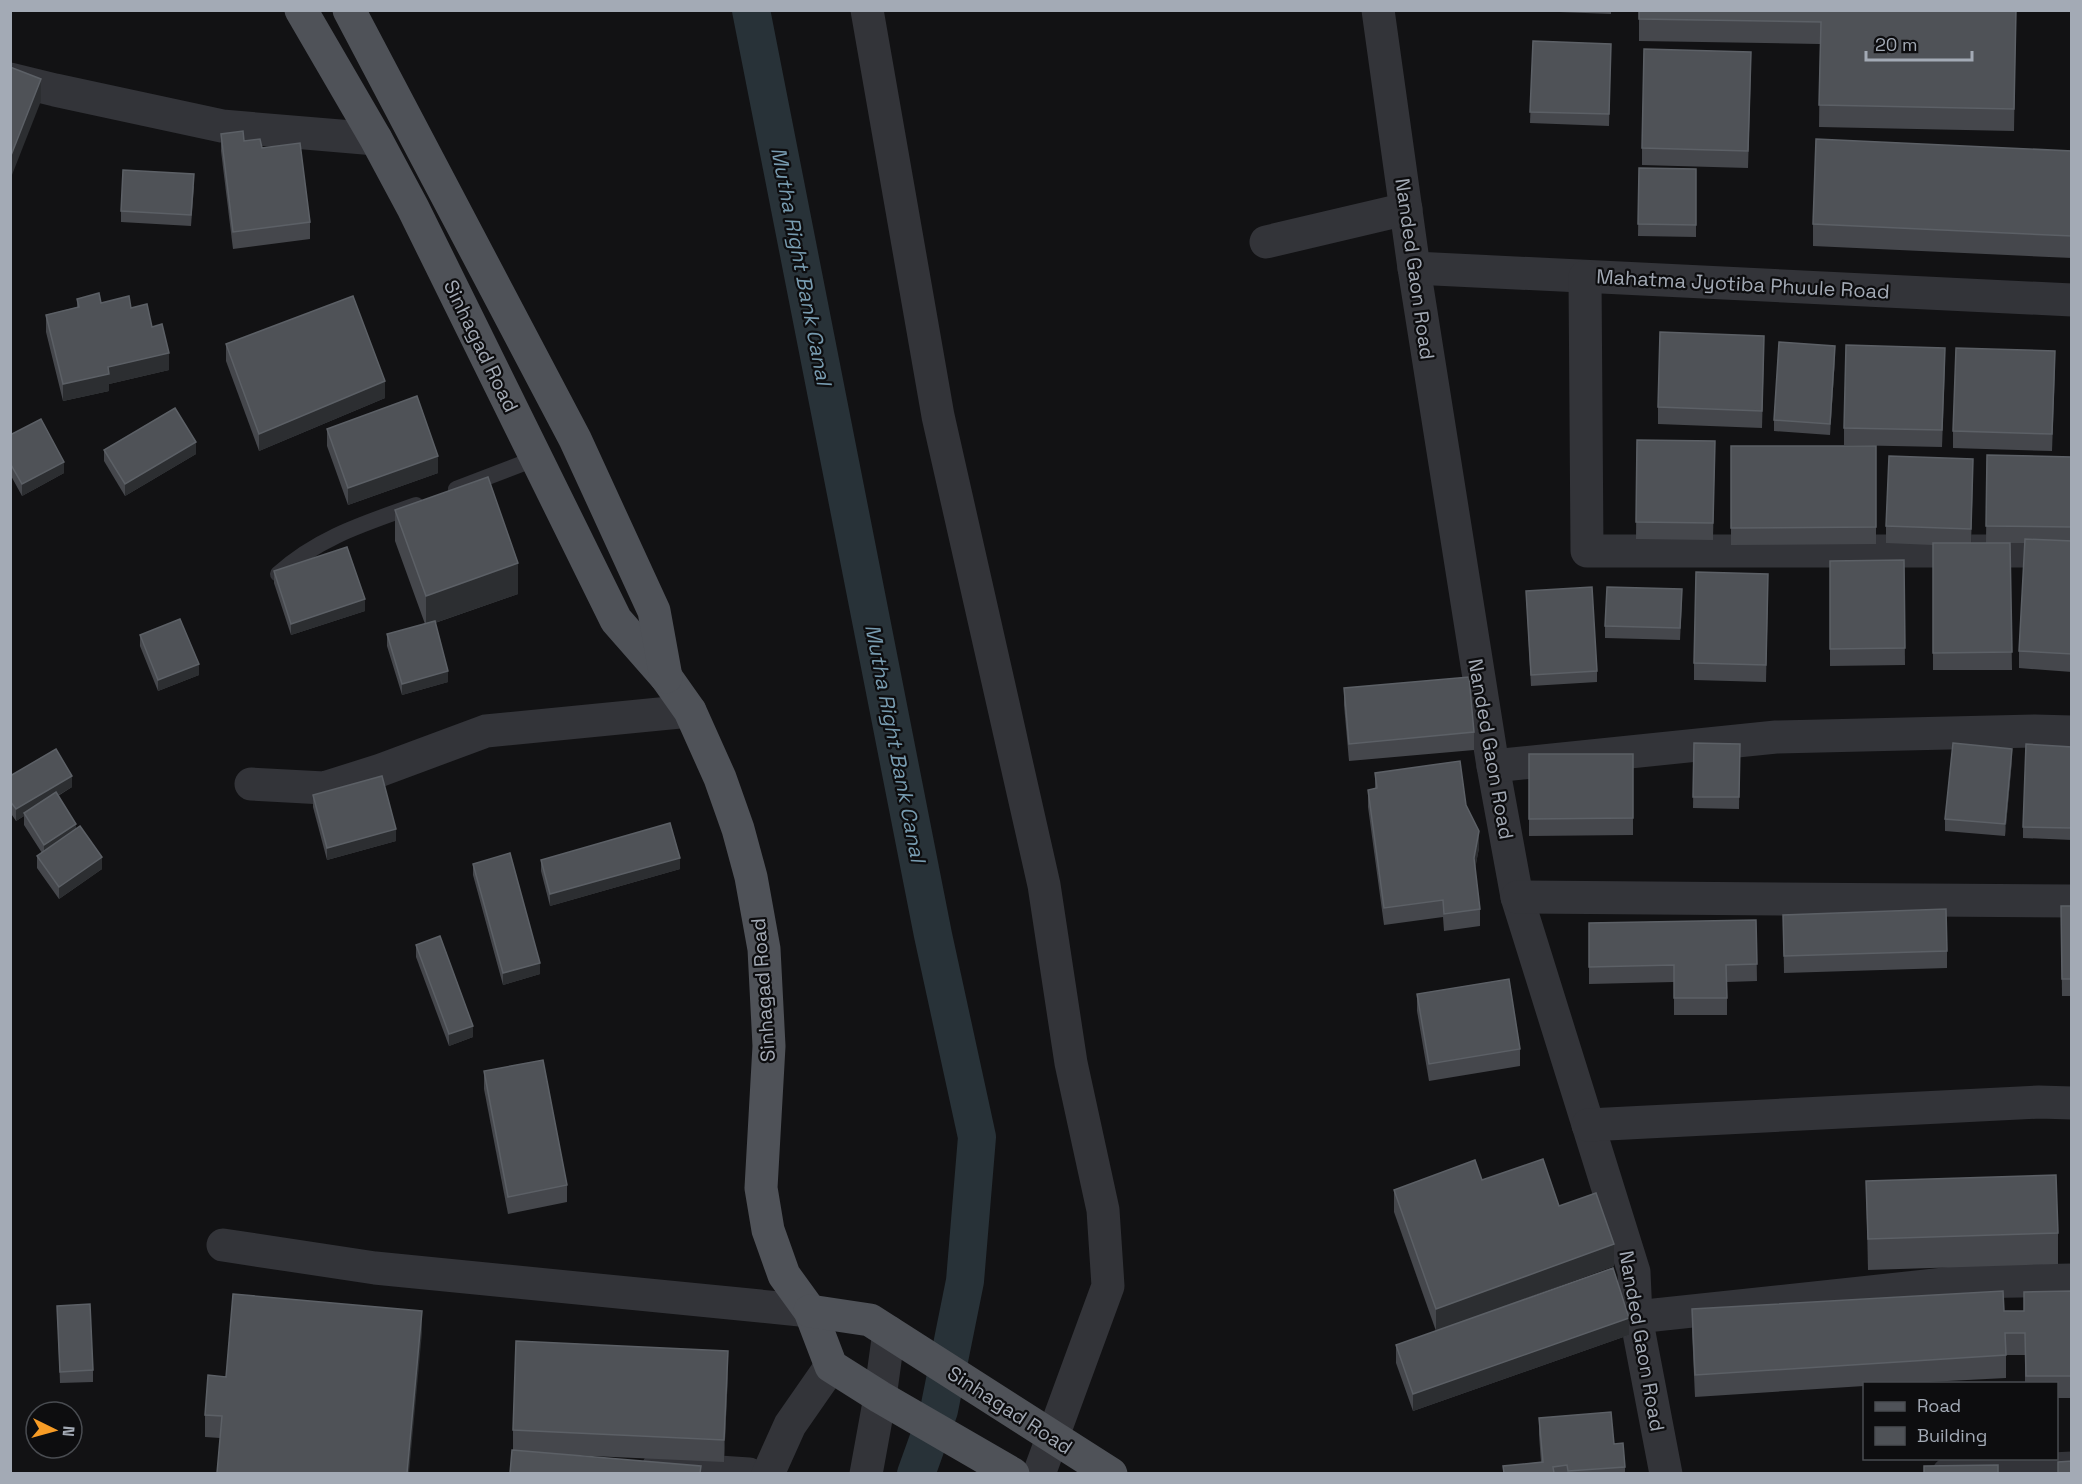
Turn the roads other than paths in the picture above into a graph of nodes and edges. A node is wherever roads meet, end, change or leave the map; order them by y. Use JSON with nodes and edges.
{"nodes":[{"id":1,"x":302,"y":10,"type":"edge"},
{"id":2,"x":349,"y":10,"type":"edge"},
{"id":3,"x":867,"y":10,"type":"edge"},
{"id":4,"x":1378,"y":10,"type":"edge"},
{"id":5,"x":10,"y":79,"type":"edge"},
{"id":6,"x":376,"y":139,"type":"junction"},
{"id":7,"x":1406,"y":209,"type":"junction"},
{"id":8,"x":1266,"y":242,"type":"dead end"},
{"id":9,"x":1414,"y":268,"type":"junction"},
{"id":10,"x":1585,"y":277,"type":"junction"},
{"id":11,"x":2072,"y":300,"type":"edge"},
{"id":12,"x":537,"y":458,"type":"junction"},
{"id":13,"x":2072,"y":551,"type":"edge"},
{"id":14,"x":278,"y":574,"type":"edge"},
{"id":15,"x":666,"y":677,"type":"junction"},
{"id":16,"x":690,"y":711,"type":"junction"},
{"id":17,"x":2072,"y":732,"type":"edge"},
{"id":18,"x":1493,"y":766,"type":"junction"},
{"id":19,"x":251,"y":784,"type":"dead end"},
{"id":20,"x":1517,"y":897,"type":"junction"},
{"id":21,"x":2072,"y":901,"type":"edge"},
{"id":22,"x":2072,"y":1102,"type":"edge"},
{"id":23,"x":1588,"y":1125,"type":"junction"},
{"id":24,"x":223,"y":1245,"type":"dead end"},
{"id":25,"x":2072,"y":1280,"type":"edge"},
{"id":26,"x":810,"y":1311,"type":"junction"},
{"id":27,"x":1636,"y":1317,"type":"junction"},
{"id":28,"x":889,"y":1332,"type":"junction"},
{"id":29,"x":831,"y":1366,"type":"junction"},
{"id":30,"x":880,"y":1397,"type":"junction"},
{"id":31,"x":1051,"y":1437,"type":"junction"},
{"id":32,"x":634,"y":1466,"type":"edge"},
{"id":33,"x":2072,"y":1468,"type":"edge"},
{"id":34,"x":1106,"y":1472,"type":"edge"},
{"id":35,"x":749,"y":1473,"type":"edge"},
{"id":36,"x":768,"y":1473,"type":"edge"},
{"id":37,"x":866,"y":1473,"type":"edge"},
{"id":38,"x":1013,"y":1473,"type":"edge"},
{"id":39,"x":1039,"y":1473,"type":"edge"},
{"id":40,"x":1666,"y":1473,"type":"edge"},
{"id":41,"x":1948,"y":1473,"type":"edge"}],
"edges":[{"from":1,"to":6,"type":"main road","name":"Sinhagad Road"},
{"from":2,"to":15,"type":"main road","name":"Sinhagad Road"},
{"from":3,"to":31,"type":"street"},
{"from":4,"to":7,"type":"street","name":"Nanded Gaon Road"},
{"from":5,"to":6,"type":"street"},
{"from":6,"to":12,"type":"main road","name":"Sinhagad Road"},
{"from":7,"to":8,"type":"street"},
{"from":7,"to":9,"type":"street","name":"Nanded Gaon Road"},
{"from":9,"to":10,"type":"street","name":"Mahatma Jyotiba Phuule Road"},
{"from":9,"to":18,"type":"street","name":"Nanded Gaon Road"},
{"from":10,"to":11,"type":"street","name":"Mahatma Jyotiba Phuule Road"},
{"from":10,"to":13,"type":"street"},
{"from":12,"to":14,"type":"lane"},
{"from":12,"to":15,"type":"main road","name":"Sinhagad Road"},
{"from":15,"to":16,"type":"main road","name":"Sinhagad Road"},
{"from":16,"to":19,"type":"street"},
{"from":16,"to":26,"type":"main road","name":"Sinhagad Road"},
{"from":17,"to":18,"type":"street"},
{"from":18,"to":20,"type":"street","name":"Nanded Gaon Road"},
{"from":20,"to":21,"type":"street"},
{"from":20,"to":23,"type":"street","name":"Nanded Gaon Road"},
{"from":22,"to":23,"type":"street"},
{"from":23,"to":27,"type":"street","name":"Nanded Gaon Road"},
{"from":24,"to":26,"type":"street"},
{"from":25,"to":27,"type":"street"},
{"from":26,"to":28,"type":"main road","name":"Sinhagad Road"},
{"from":26,"to":29,"type":"main road","name":"Sinhagad Road"},
{"from":27,"to":40,"type":"street","name":"Nanded Gaon Road"},
{"from":28,"to":30,"type":"street"},
{"from":28,"to":31,"type":"main road","name":"Sinhagad Road"},
{"from":29,"to":30,"type":"main road"},
{"from":29,"to":36,"type":"street"},
{"from":30,"to":37,"type":"street"},
{"from":30,"to":38,"type":"main road"},
{"from":31,"to":34,"type":"main road","name":"Sinhagad Road"},
{"from":31,"to":39,"type":"street"},
{"from":32,"to":35,"type":"street"},
{"from":33,"to":41,"type":"street"}]}
